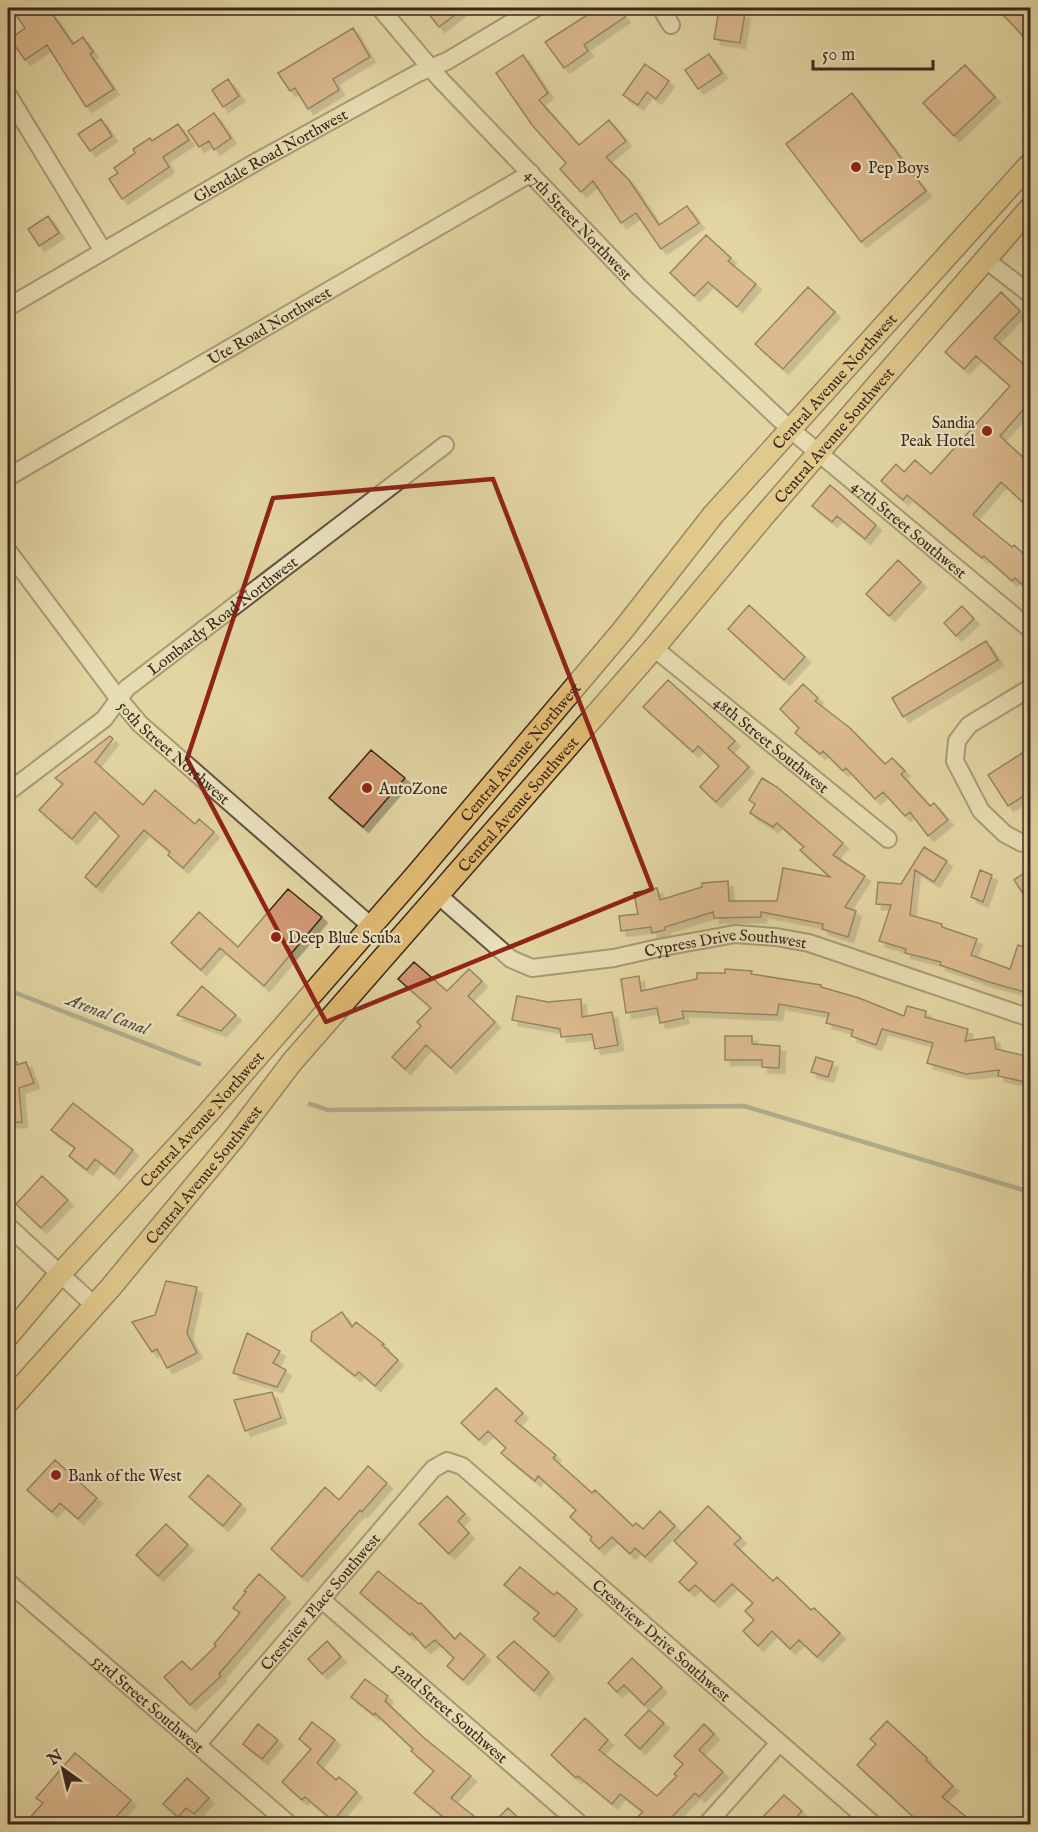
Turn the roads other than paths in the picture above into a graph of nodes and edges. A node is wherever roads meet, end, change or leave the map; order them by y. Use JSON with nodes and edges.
{"nodes":[{"id":1,"x":380,"y":8,"type":"edge"},
{"id":2,"x":536,"y":8,"type":"edge"},
{"id":3,"x":661,"y":8,"type":"edge"},
{"id":4,"x":671,"y":25,"type":"dead end"},
{"id":5,"x":430,"y":68,"type":"junction"},
{"id":6,"x":8,"y":95,"type":"edge"},
{"id":7,"x":1030,"y":164,"type":"edge"},
{"id":8,"x":531,"y":173,"type":"junction"},
{"id":9,"x":1030,"y":208,"type":"edge"},
{"id":10,"x":103,"y":251,"type":"junction"},
{"id":11,"x":986,"y":260,"type":"junction"},
{"id":12,"x":1030,"y":294,"type":"edge"},
{"id":13,"x":8,"y":307,"type":"edge"},
{"id":14,"x":790,"y":429,"type":"junction"},
{"id":15,"x":445,"y":445,"type":"dead end"},
{"id":16,"x":818,"y":452,"type":"junction"},
{"id":17,"x":8,"y":477,"type":"edge"},
{"id":18,"x":8,"y":551,"type":"edge"},
{"id":19,"x":1030,"y":629,"type":"edge"},
{"id":20,"x":654,"y":648,"type":"junction"},
{"id":21,"x":1030,"y":688,"type":"edge"},
{"id":22,"x":118,"y":698,"type":"junction"},
{"id":23,"x":8,"y":792,"type":"edge"},
{"id":24,"x":888,"y":839,"type":"dead end"},
{"id":25,"x":1030,"y":843,"type":"edge"},
{"id":26,"x":438,"y":895,"type":"junction"},
{"id":27,"x":371,"y":926,"type":"junction"},
{"id":28,"x":1030,"y":1018,"type":"edge"},
{"id":29,"x":8,"y":1226,"type":"edge"},
{"id":30,"x":60,"y":1274,"type":"junction"},
{"id":31,"x":94,"y":1305,"type":"junction"},
{"id":32,"x":8,"y":1336,"type":"edge"},
{"id":33,"x":8,"y":1402,"type":"edge"},
{"id":34,"x":447,"y":1461,"type":"joint"},
{"id":35,"x":8,"y":1582,"type":"edge"},
{"id":36,"x":322,"y":1600,"type":"junction"},
{"id":37,"x":779,"y":1743,"type":"junction"},
{"id":38,"x":197,"y":1745,"type":"junction"},
{"id":39,"x":289,"y":1824,"type":"edge"},
{"id":40,"x":580,"y":1824,"type":"edge"},
{"id":41,"x":707,"y":1824,"type":"edge"},
{"id":42,"x":873,"y":1824,"type":"edge"}],
"edges":[{"from":1,"to":5,"type":"street","name":"47th Street Northwest"},
{"from":2,"to":5,"type":"street","name":"Glendale Road Northwest"},
{"from":3,"to":4,"type":"street"},
{"from":5,"to":8,"type":"street","name":"47th Street Northwest"},
{"from":5,"to":10,"type":"street","name":"Glendale Road Northwest"},
{"from":6,"to":10,"type":"street"},
{"from":7,"to":14,"type":"main road","name":"Central Avenue Northwest"},
{"from":8,"to":14,"type":"street","name":"47th Street Northwest"},
{"from":8,"to":17,"type":"street","name":"Ute Road Northwest"},
{"from":9,"to":11,"type":"main road","name":"Central Avenue Southwest"},
{"from":10,"to":13,"type":"street","name":"Glendale Road Northwest"},
{"from":11,"to":12,"type":"street"},
{"from":11,"to":16,"type":"main road","name":"Central Avenue Southwest"},
{"from":14,"to":16,"type":"street","name":"47th Street Southwest"},
{"from":14,"to":27,"type":"main road","name":"Central Avenue Northwest"},
{"from":15,"to":22,"type":"street","name":"Lombardy Road Northwest"},
{"from":16,"to":19,"type":"street","name":"47th Street Southwest"},
{"from":16,"to":20,"type":"main road","name":"Central Avenue Southwest"},
{"from":18,"to":22,"type":"street","name":"50th Street Northwest"},
{"from":20,"to":24,"type":"street","name":"48th Street Southwest"},
{"from":20,"to":26,"type":"main road","name":"Central Avenue Southwest"},
{"from":21,"to":25,"type":"street"},
{"from":22,"to":23,"type":"street","name":"Lombardy Road Northwest"},
{"from":22,"to":27,"type":"street","name":"50th Street Northwest"},
{"from":26,"to":28,"type":"street","name":"Cypress Drive Southwest"},
{"from":26,"to":31,"type":"main road","name":"Central Avenue Southwest"},
{"from":27,"to":30,"type":"main road","name":"Central Avenue Northwest"},
{"from":29,"to":30,"type":"street"},
{"from":30,"to":31,"type":"street"},
{"from":30,"to":32,"type":"main road","name":"Central Avenue Northwest"},
{"from":31,"to":33,"type":"main road","name":"Central Avenue Southwest"},
{"from":34,"to":36,"type":"street","name":"Crestview Place Southwest"},
{"from":34,"to":37,"type":"street","name":"Crestview Drive Southwest"},
{"from":35,"to":38,"type":"street","name":"53rd Street Southwest"},
{"from":36,"to":38,"type":"street","name":"Crestview Place Southwest"},
{"from":36,"to":40,"type":"street","name":"52nd Street Southwest"},
{"from":37,"to":41,"type":"street"},
{"from":37,"to":42,"type":"street","name":"Crestview Drive Southwest"},
{"from":38,"to":39,"type":"street","name":"53rd Street Southwest"}]}
